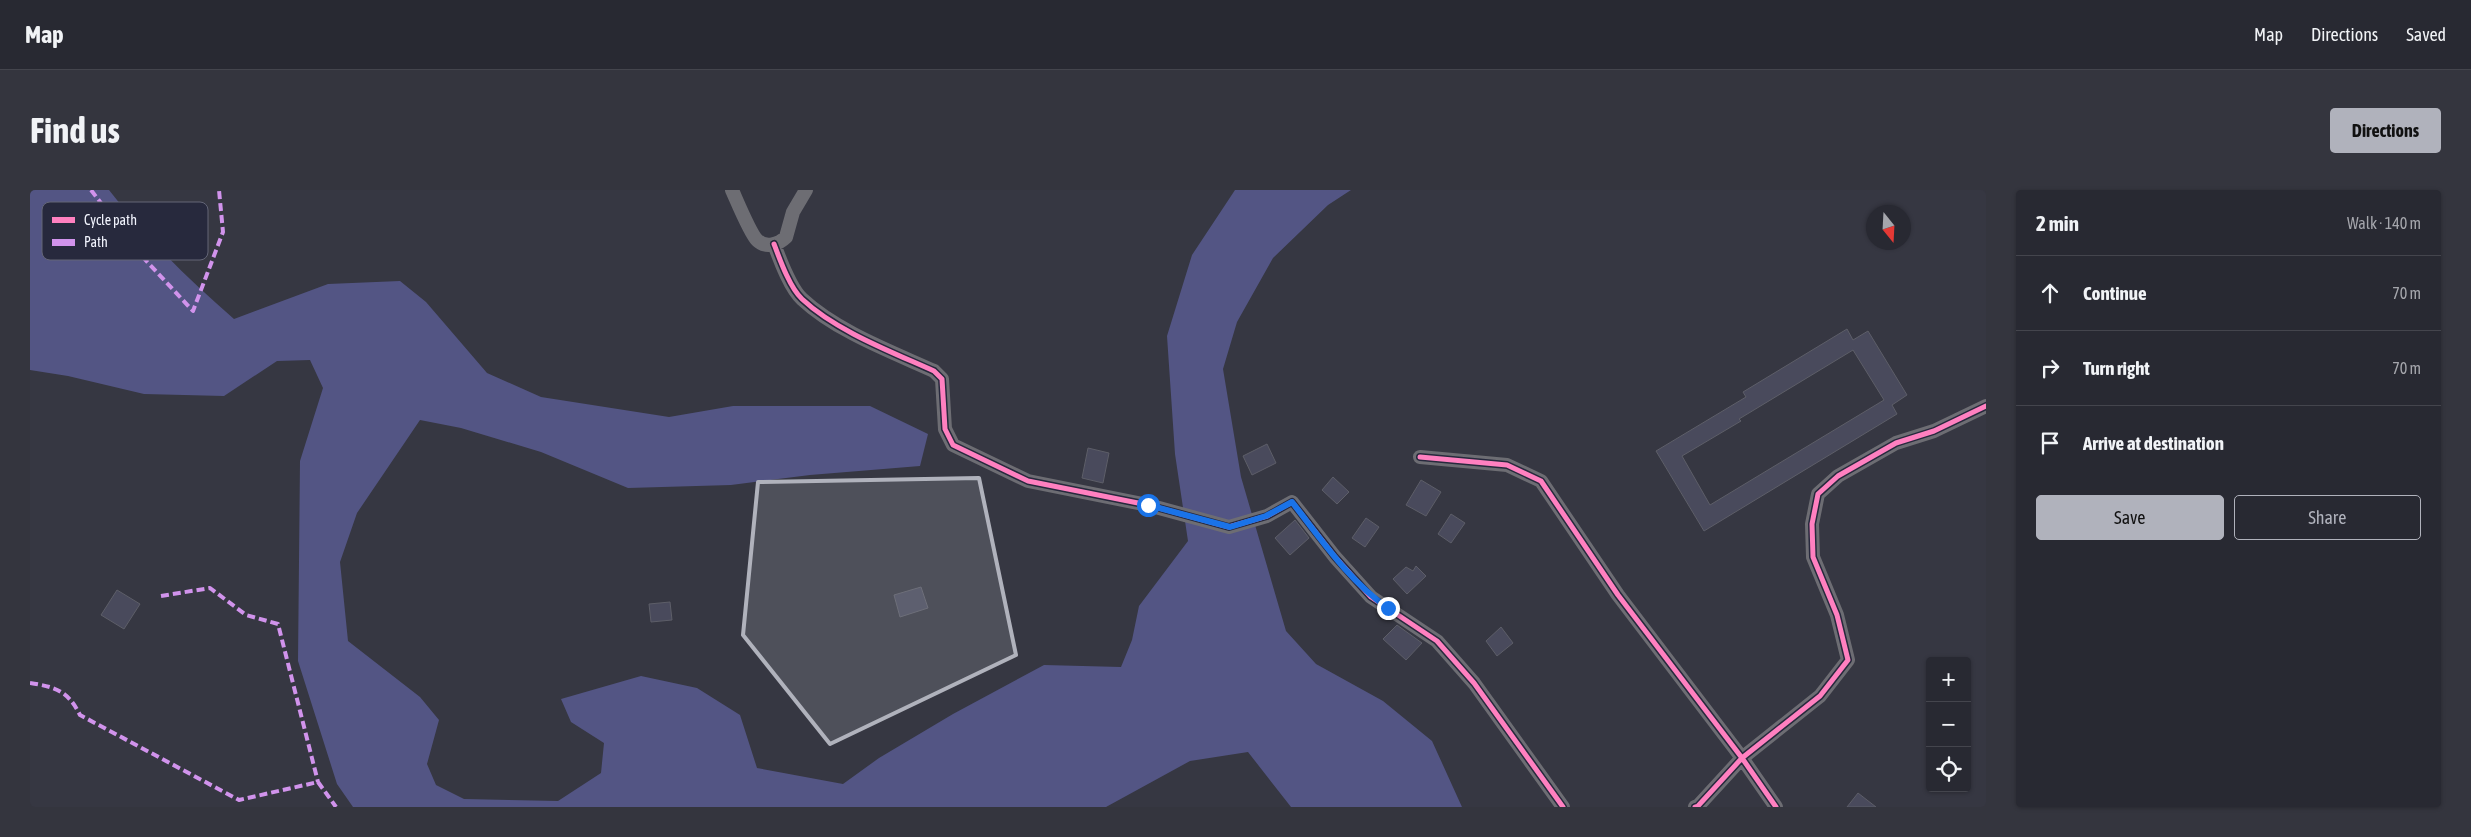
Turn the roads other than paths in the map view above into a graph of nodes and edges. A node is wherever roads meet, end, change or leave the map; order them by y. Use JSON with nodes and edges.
{"nodes":[{"id":1,"x":732,"y":190,"type":"edge"},
{"id":2,"x":806,"y":190,"type":"edge"},
{"id":3,"x":774,"y":244,"type":"junction"},
{"id":4,"x":1986,"y":406,"type":"edge"},
{"id":5,"x":1420,"y":457,"type":"dead end"},
{"id":6,"x":1742,"y":758,"type":"junction"},
{"id":7,"x":1563,"y":807,"type":"edge"},
{"id":8,"x":1695,"y":807,"type":"edge"},
{"id":9,"x":1776,"y":807,"type":"edge"}],
"edges":[{"from":1,"to":3,"type":"street"},
{"from":2,"to":3,"type":"street"},
{"from":3,"to":7,"type":"street"},
{"from":4,"to":6,"type":"street"},
{"from":5,"to":6,"type":"street"},
{"from":6,"to":8,"type":"street"},
{"from":6,"to":9,"type":"street"}]}
